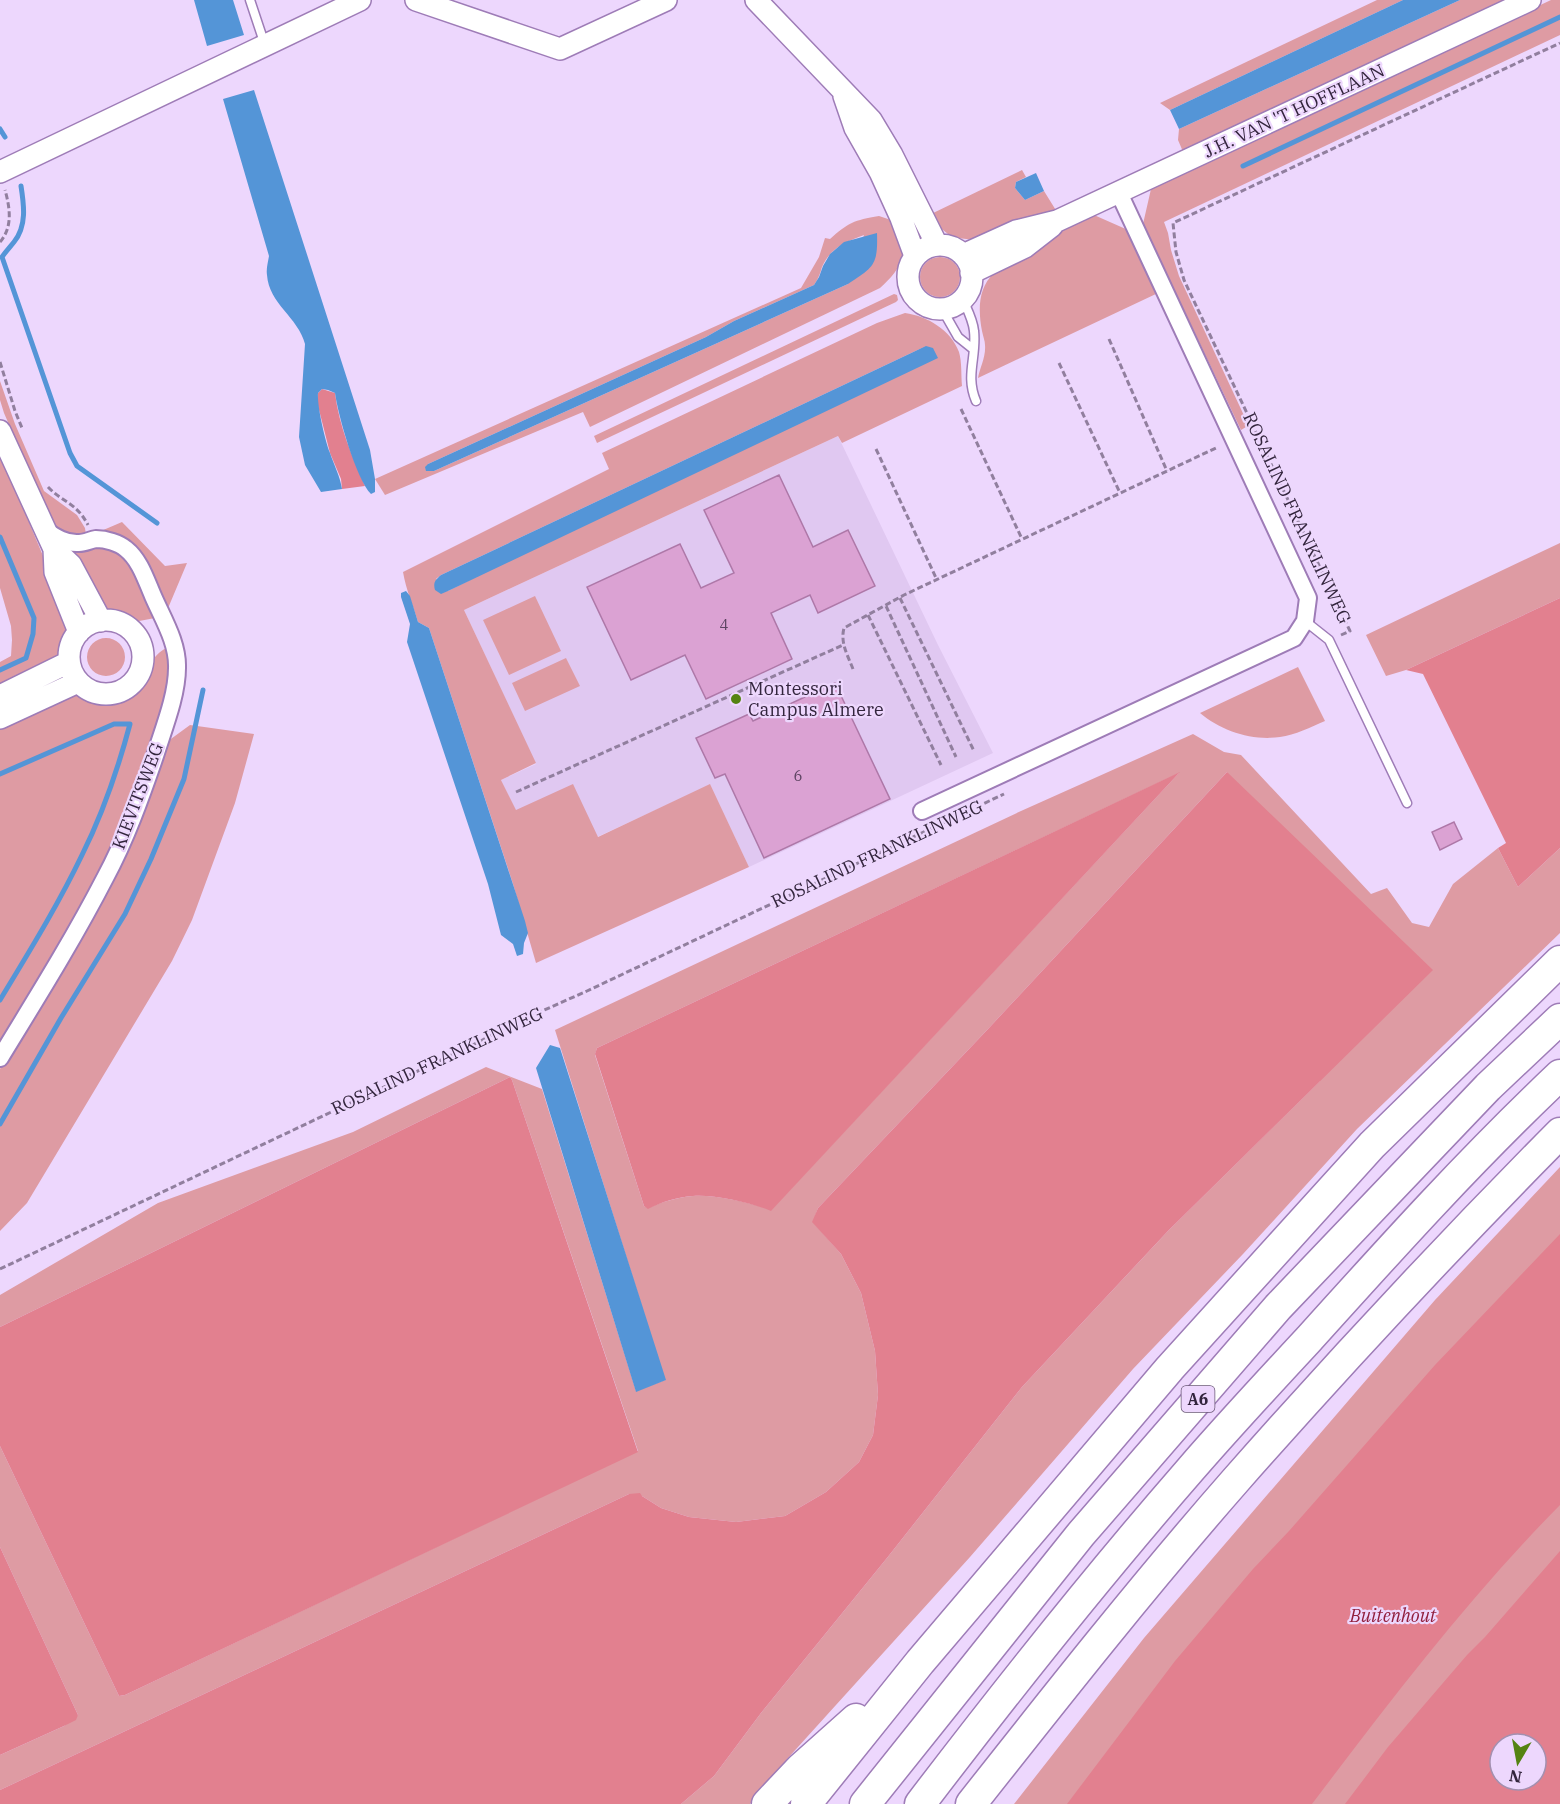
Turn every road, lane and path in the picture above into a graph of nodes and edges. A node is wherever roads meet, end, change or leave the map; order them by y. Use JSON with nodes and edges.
{"nodes":[{"id":1,"x":250,"y":0,"type":"edge"},
{"id":2,"x":360,"y":0,"type":"edge"},
{"id":3,"x":416,"y":0,"type":"edge"},
{"id":4,"x":666,"y":0,"type":"edge"},
{"id":5,"x":756,"y":0,"type":"edge"},
{"id":6,"x":1530,"y":0,"type":"edge"},
{"id":7,"x":1560,"y":43,"type":"edge"},
{"id":8,"x":265,"y":46,"type":"junction"},
{"id":9,"x":842,"y":90,"type":"junction"},
{"id":10,"x":1,"y":178,"type":"edge"},
{"id":11,"x":1119,"y":193,"type":"junction"},
{"id":12,"x":0,"y":242,"type":"edge"},
{"id":13,"x":938,"y":245,"type":"junction"},
{"id":14,"x":915,"y":256,"type":"junction"},
{"id":15,"x":967,"y":264,"type":"junction"},
{"id":16,"x":963,"y":300,"type":"junction"},
{"id":17,"x":942,"y":309,"type":"junction"},
{"id":18,"x":1109,"y":339,"type":"dead end"},
{"id":19,"x":973,"y":349,"type":"junction"},
{"id":20,"x":0,"y":362,"type":"edge"},
{"id":21,"x":1059,"y":363,"type":"dead end"},
{"id":22,"x":976,"y":401,"type":"dead end"},
{"id":23,"x":961,"y":409,"type":"dead end"},
{"id":24,"x":0,"y":430,"type":"edge"},
{"id":25,"x":24,"y":431,"type":"dead end"},
{"id":26,"x":1234,"y":439,"type":"junction"},
{"id":27,"x":876,"y":449,"type":"dead end"},
{"id":28,"x":1167,"y":471,"type":"junction"},
{"id":29,"x":45,"y":482,"type":"dead end"},
{"id":30,"x":1120,"y":493,"type":"junction"},
{"id":31,"x":96,"y":539,"type":"junction"},
{"id":32,"x":1022,"y":539,"type":"junction"},
{"id":33,"x":50,"y":540,"type":"junction"},
{"id":34,"x":937,"y":580,"type":"junction"},
{"id":35,"x":900,"y":598,"type":"junction"},
{"id":36,"x":886,"y":606,"type":"junction"},
{"id":37,"x":868,"y":615,"type":"junction"},
{"id":38,"x":101,"y":621,"type":"junction"},
{"id":39,"x":1305,"y":621,"type":"junction"},
{"id":40,"x":79,"y":632,"type":"junction"},
{"id":41,"x":1329,"y":640,"type":"junction"},
{"id":42,"x":843,"y":645,"type":"junction"},
{"id":43,"x":69,"y":662,"type":"junction"},
{"id":44,"x":853,"y":669,"type":"dead end"},
{"id":45,"x":78,"y":682,"type":"junction"},
{"id":46,"x":0,"y":696,"type":"edge"},
{"id":47,"x":0,"y":718,"type":"edge"},
{"id":48,"x":974,"y":751,"type":"dead end"},
{"id":49,"x":956,"y":757,"type":"dead end"},
{"id":50,"x":941,"y":765,"type":"dead end"},
{"id":51,"x":516,"y":792,"type":"dead end"},
{"id":52,"x":1006,"y":793,"type":"dead end"},
{"id":53,"x":1407,"y":802,"type":"dead end"},
{"id":54,"x":922,"y":810,"type":"dead end"},
{"id":55,"x":1560,"y":961,"type":"edge"},
{"id":56,"x":1560,"y":1019,"type":"edge"},
{"id":57,"x":0,"y":1058,"type":"edge"},
{"id":58,"x":1560,"y":1075,"type":"edge"},
{"id":59,"x":1560,"y":1133,"type":"edge"},
{"id":60,"x":0,"y":1269,"type":"edge"},
{"id":61,"x":920,"y":1662,"type":"junction"},
{"id":62,"x":767,"y":1804,"type":"edge"},
{"id":63,"x":806,"y":1804,"type":"edge"},
{"id":64,"x":865,"y":1804,"type":"edge"},
{"id":65,"x":920,"y":1804,"type":"edge"},
{"id":66,"x":971,"y":1804,"type":"edge"}],
"edges":[{"from":1,"to":8,"type":"lane"},
{"from":2,"to":8,"type":"street"},
{"from":3,"to":4,"type":"street"},
{"from":5,"to":9,"type":"street"},
{"from":6,"to":11,"type":"street","name":"J.H. VAN 'T HOFFLAAN"},
{"from":7,"to":41,"type":"path","name":"ROSALIND FRANKLINWEG"},
{"from":8,"to":10,"type":"street"},
{"from":9,"to":13,"type":"street"},
{"from":9,"to":14,"type":"street"},
{"from":10,"to":12,"type":"path"},
{"from":11,"to":15,"type":"street","name":"J.H. VAN 'T HOFFLAAN"},
{"from":11,"to":26,"type":"street","name":"ROSALIND FRANKLINWEG"},
{"from":13,"to":14,"type":"street"},
{"from":13,"to":15,"type":"street"},
{"from":14,"to":17,"type":"street"},
{"from":15,"to":16,"type":"street"},
{"from":16,"to":17,"type":"street"},
{"from":16,"to":19,"type":"lane"},
{"from":17,"to":19,"type":"lane"},
{"from":18,"to":28,"type":"path"},
{"from":19,"to":22,"type":"lane"},
{"from":20,"to":25,"type":"path"},
{"from":21,"to":30,"type":"path"},
{"from":23,"to":32,"type":"path"},
{"from":24,"to":33,"type":"street"},
{"from":26,"to":28,"type":"path"},
{"from":26,"to":39,"type":"street","name":"ROSALIND FRANKLINWEG"},
{"from":27,"to":34,"type":"path"},
{"from":28,"to":30,"type":"path"},
{"from":29,"to":31,"type":"path"},
{"from":30,"to":32,"type":"path"},
{"from":31,"to":33,"type":"street","name":"KIEVITSWEG"},
{"from":31,"to":57,"type":"street","name":"KIEVITSWEG"},
{"from":32,"to":34,"type":"path"},
{"from":33,"to":38,"type":"street"},
{"from":33,"to":40,"type":"street"},
{"from":34,"to":35,"type":"path"},
{"from":35,"to":36,"type":"path"},
{"from":35,"to":48,"type":"path"},
{"from":36,"to":37,"type":"path"},
{"from":36,"to":49,"type":"path"},
{"from":37,"to":42,"type":"path"},
{"from":37,"to":50,"type":"path"},
{"from":38,"to":40,"type":"street"},
{"from":38,"to":45,"type":"street"},
{"from":39,"to":41,"type":"lane"},
{"from":39,"to":54,"type":"street","name":"ROSALIND FRANKLINWEG"},
{"from":40,"to":43,"type":"street"},
{"from":41,"to":53,"type":"lane"},
{"from":42,"to":44,"type":"path"},
{"from":42,"to":51,"type":"path"},
{"from":43,"to":45,"type":"street"},
{"from":43,"to":46,"type":"street"},
{"from":45,"to":47,"type":"street"},
{"from":52,"to":60,"type":"path","name":"ROSALIND FRANKLINWEG"},
{"from":55,"to":61,"type":"highway","number":"A6"},
{"from":56,"to":64,"type":"highway","number":"A6"},
{"from":58,"to":65,"type":"highway","number":"A6"},
{"from":59,"to":66,"type":"highway"},
{"from":61,"to":62,"type":"highway","number":"A6"},
{"from":61,"to":63,"type":"highway","number":"A6"}]}
